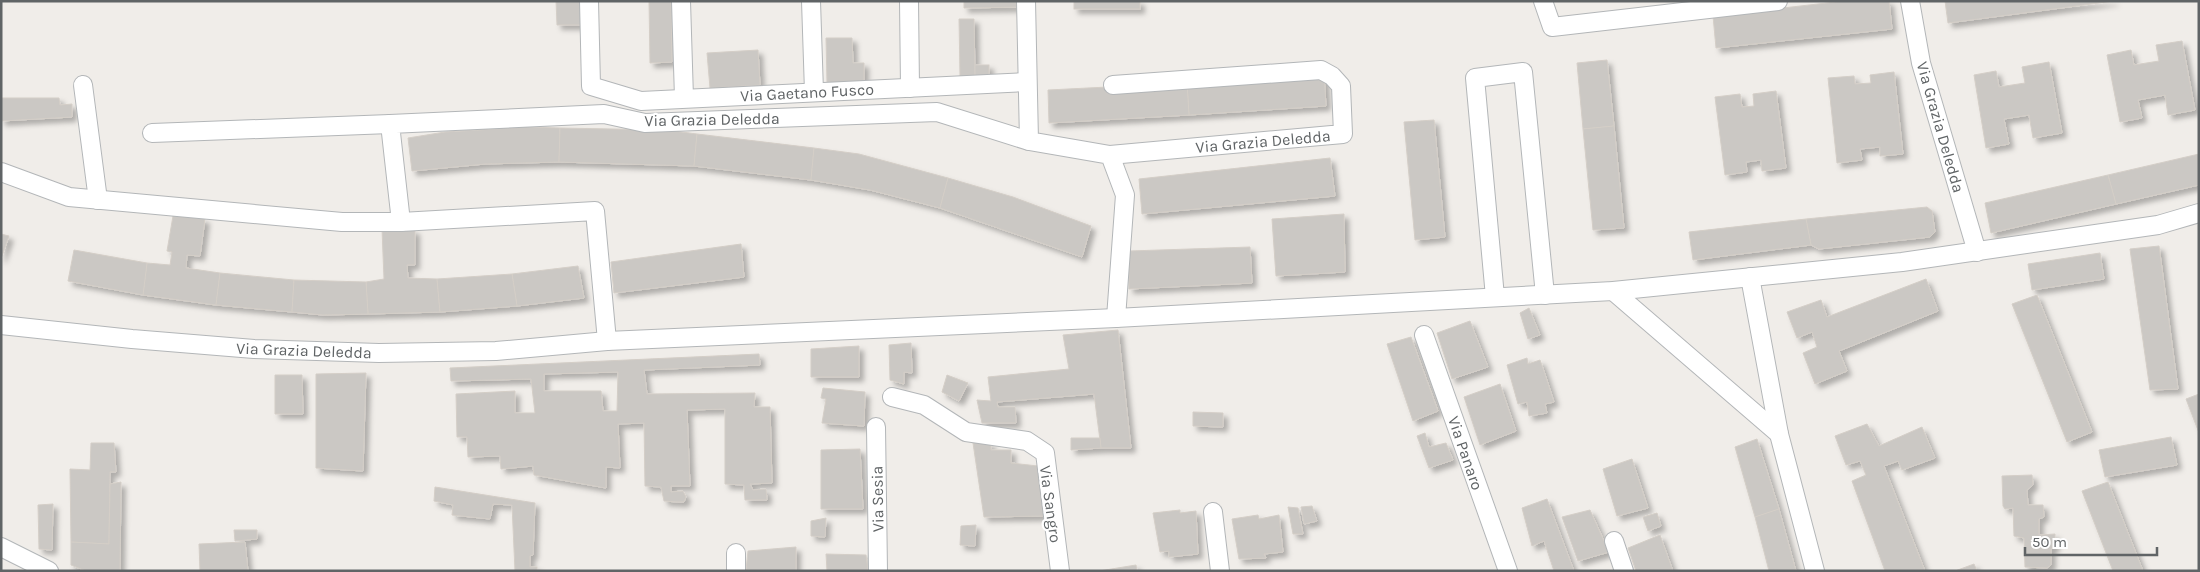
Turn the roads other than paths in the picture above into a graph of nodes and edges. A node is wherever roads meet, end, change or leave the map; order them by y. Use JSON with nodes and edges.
{"nodes":[{"id":1,"x":589,"y":1,"type":"edge"},
{"id":2,"x":681,"y":1,"type":"edge"},
{"id":3,"x":811,"y":1,"type":"edge"},
{"id":4,"x":909,"y":1,"type":"edge"},
{"id":5,"x":1026,"y":1,"type":"edge"},
{"id":6,"x":1544,"y":1,"type":"edge"},
{"id":7,"x":1778,"y":1,"type":"edge"},
{"id":8,"x":1910,"y":1,"type":"edge"},
{"id":9,"x":1026,"y":82,"type":"junction"},
{"id":10,"x":82,"y":85,"type":"dead end"},
{"id":11,"x":1113,"y":85,"type":"dead end"},
{"id":12,"x":910,"y":88,"type":"junction"},
{"id":13,"x":814,"y":92,"type":"junction"},
{"id":14,"x":684,"y":98,"type":"junction"},
{"id":15,"x":390,"y":124,"type":"junction"},
{"id":16,"x":152,"y":133,"type":"dead end"},
{"id":17,"x":1029,"y":141,"type":"junction"},
{"id":18,"x":1110,"y":155,"type":"junction"},
{"id":19,"x":1,"y":172,"type":"edge"},
{"id":20,"x":98,"y":200,"type":"junction"},
{"id":21,"x":2199,"y":213,"type":"edge"},
{"id":22,"x":401,"y":222,"type":"junction"},
{"id":23,"x":1977,"y":252,"type":"junction"},
{"id":24,"x":1750,"y":277,"type":"junction"},
{"id":25,"x":1613,"y":291,"type":"junction"},
{"id":26,"x":1545,"y":294,"type":"junction"},
{"id":27,"x":1494,"y":297,"type":"junction"},
{"id":28,"x":1116,"y":318,"type":"junction"},
{"id":29,"x":1,"y":324,"type":"edge"},
{"id":30,"x":1424,"y":336,"type":"dead end"},
{"id":31,"x":607,"y":341,"type":"junction"},
{"id":32,"x":892,"y":396,"type":"dead end"},
{"id":33,"x":876,"y":427,"type":"dead end"},
{"id":34,"x":1778,"y":434,"type":"junction"},
{"id":35,"x":1213,"y":512,"type":"dead end"},
{"id":36,"x":1614,"y":542,"type":"dead end"},
{"id":37,"x":1,"y":547,"type":"edge"},
{"id":38,"x":736,"y":553,"type":"dead end"},
{"id":39,"x":49,"y":571,"type":"edge"},
{"id":40,"x":736,"y":571,"type":"edge"},
{"id":41,"x":878,"y":571,"type":"edge"},
{"id":42,"x":1060,"y":571,"type":"edge"},
{"id":43,"x":1220,"y":571,"type":"edge"},
{"id":44,"x":1508,"y":571,"type":"edge"},
{"id":45,"x":1624,"y":571,"type":"edge"},
{"id":46,"x":1815,"y":571,"type":"edge"}],
"edges":[{"from":1,"to":14,"type":"street","name":"Via Gaetano Fusco"},
{"from":2,"to":14,"type":"street"},
{"from":3,"to":13,"type":"street"},
{"from":4,"to":12,"type":"street"},
{"from":5,"to":9,"type":"street"},
{"from":6,"to":7,"type":"street"},
{"from":8,"to":23,"type":"street","name":"Via Grazia Deledda"},
{"from":9,"to":12,"type":"street","name":"Via Gaetano Fusco"},
{"from":9,"to":17,"type":"street"},
{"from":10,"to":20,"type":"street"},
{"from":11,"to":18,"type":"street","name":"Via Grazia Deledda"},
{"from":12,"to":13,"type":"street","name":"Via Gaetano Fusco"},
{"from":13,"to":14,"type":"street","name":"Via Gaetano Fusco"},
{"from":15,"to":16,"type":"street","name":"Via Grazia Deledda"},
{"from":15,"to":17,"type":"street","name":"Via Grazia Deledda"},
{"from":15,"to":22,"type":"street"},
{"from":17,"to":18,"type":"street","name":"Via Grazia Deledda"},
{"from":18,"to":28,"type":"street"},
{"from":19,"to":20,"type":"street"},
{"from":20,"to":22,"type":"street"},
{"from":21,"to":23,"type":"street","name":"Via Grazia Deledda"},
{"from":22,"to":31,"type":"street"},
{"from":23,"to":24,"type":"street","name":"Via Grazia Deledda"},
{"from":24,"to":25,"type":"street","name":"Via Grazia Deledda"},
{"from":24,"to":34,"type":"street"},
{"from":25,"to":26,"type":"street","name":"Via Grazia Deledda"},
{"from":25,"to":34,"type":"street"},
{"from":26,"to":27,"type":"street","name":"Via Grazia Deledda"},
{"from":26,"to":27,"type":"street"},
{"from":27,"to":28,"type":"street","name":"Via Grazia Deledda"},
{"from":28,"to":31,"type":"street","name":"Via Grazia Deledda"},
{"from":29,"to":31,"type":"street","name":"Via Grazia Deledda"},
{"from":30,"to":44,"type":"street","name":"Via Panaro"},
{"from":32,"to":42,"type":"street","name":"Via Sangro"},
{"from":33,"to":41,"type":"street","name":"Via Sesia"},
{"from":34,"to":46,"type":"street"},
{"from":35,"to":43,"type":"street"},
{"from":36,"to":45,"type":"street"},
{"from":37,"to":39,"type":"street"},
{"from":38,"to":40,"type":"street"}]}
